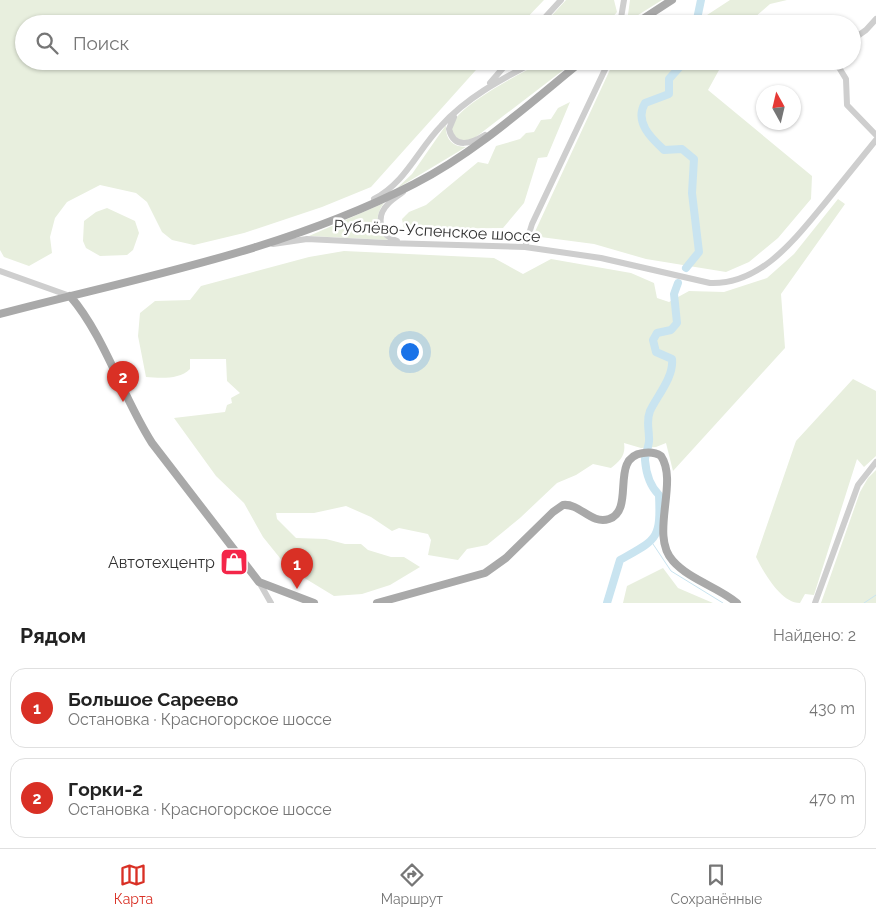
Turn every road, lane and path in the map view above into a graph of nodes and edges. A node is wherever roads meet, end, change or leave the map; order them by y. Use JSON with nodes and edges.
{"nodes":[{"id":1,"x":561,"y":0,"type":"edge"},
{"id":2,"x":624,"y":0,"type":"edge"},
{"id":3,"x":672,"y":0,"type":"edge"},
{"id":4,"x":547,"y":15,"type":"edge"},
{"id":5,"x":621,"y":15,"type":"edge"},
{"id":6,"x":649,"y":15,"type":"edge"},
{"id":7,"x":876,"y":19,"type":"edge"},
{"id":8,"x":861,"y":32,"type":"edge"},
{"id":9,"x":501,"y":70,"type":"edge"},
{"id":10,"x":519,"y":70,"type":"edge"},
{"id":11,"x":571,"y":70,"type":"edge"},
{"id":12,"x":605,"y":70,"type":"edge"},
{"id":13,"x":840,"y":70,"type":"edge"},
{"id":14,"x":486,"y":88,"type":"junction"},
{"id":15,"x":472,"y":98,"type":"junction"},
{"id":16,"x":504,"y":124,"type":"junction"},
{"id":17,"x":876,"y":135,"type":"edge"},
{"id":18,"x":876,"y":140,"type":"edge"},
{"id":19,"x":415,"y":184,"type":"junction"},
{"id":20,"x":349,"y":213,"type":"junction"},
{"id":21,"x":403,"y":243,"type":"junction"},
{"id":22,"x":264,"y":246,"type":"junction"},
{"id":23,"x":525,"y":247,"type":"junction"},
{"id":24,"x":0,"y":271,"type":"edge"},
{"id":25,"x":70,"y":296,"type":"junction"},
{"id":26,"x":0,"y":314,"type":"edge"},
{"id":27,"x":876,"y":462,"type":"edge"},
{"id":28,"x":259,"y":582,"type":"junction"},
{"id":29,"x":272,"y":603,"type":"edge"},
{"id":30,"x":314,"y":603,"type":"edge"},
{"id":31,"x":377,"y":603,"type":"edge"},
{"id":32,"x":737,"y":603,"type":"edge"},
{"id":33,"x":815,"y":603,"type":"edge"}],
"edges":[{"from":1,"to":4,"type":"street"},
{"from":2,"to":5,"type":"street"},
{"from":3,"to":6,"type":"main road"},
{"from":7,"to":8,"type":"street"},
{"from":9,"to":14,"type":"street"},
{"from":10,"to":14,"type":"street"},
{"from":11,"to":16,"type":"main road","name":"Рублёво-Успенское шоссе"},
{"from":12,"to":23,"type":"street"},
{"from":13,"to":17,"type":"street"},
{"from":14,"to":15,"type":"street"},
{"from":15,"to":16,"type":"street"},
{"from":15,"to":20,"type":"street"},
{"from":16,"to":19,"type":"main road","name":"Рублёво-Успенское шоссе"},
{"from":18,"to":23,"type":"street","name":"Рублёво-Успенское шоссе"},
{"from":19,"to":20,"type":"main road","name":"Рублёво-Успенское шоссе"},
{"from":19,"to":21,"type":"street"},
{"from":20,"to":22,"type":"main road","name":"Рублёво-Успенское шоссе"},
{"from":21,"to":22,"type":"street","name":"Рублёво-Успенское шоссе"},
{"from":21,"to":23,"type":"street","name":"Рублёво-Успенское шоссе"},
{"from":22,"to":25,"type":"main road","name":"Рублёво-Успенское шоссе"},
{"from":24,"to":25,"type":"street"},
{"from":25,"to":26,"type":"main road","name":"Рублёво-Успенское шоссе"},
{"from":25,"to":28,"type":"main road"},
{"from":27,"to":33,"type":"street"},
{"from":28,"to":29,"type":"street"},
{"from":28,"to":30,"type":"main road"},
{"from":31,"to":32,"type":"main road"}]}
